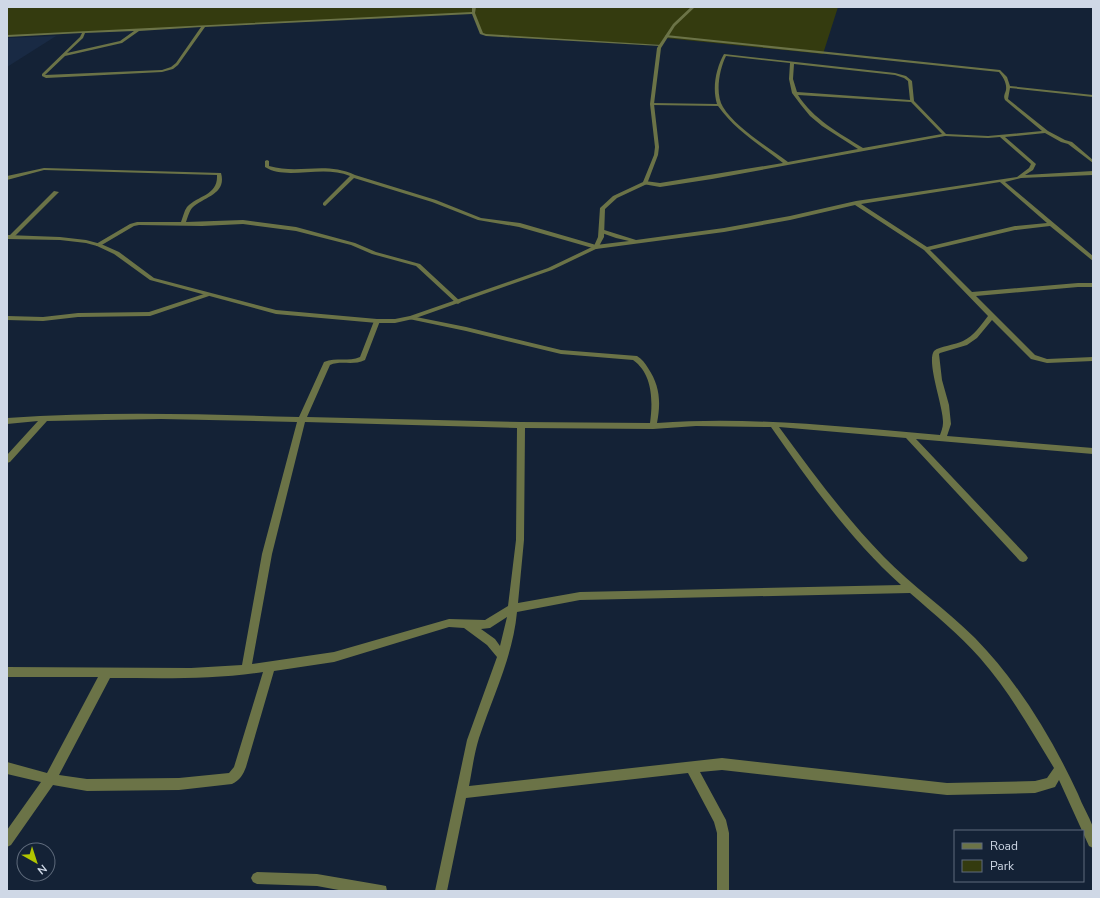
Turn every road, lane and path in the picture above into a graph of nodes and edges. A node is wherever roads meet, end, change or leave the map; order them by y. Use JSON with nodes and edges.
{"nodes":[{"id":1,"x":474,"y":7,"type":"edge"},
{"id":2,"x":693,"y":7,"type":"edge"},
{"id":3,"x":474,"y":13,"type":"junction"},
{"id":4,"x":204,"y":26,"type":"junction"},
{"id":5,"x":140,"y":29,"type":"junction"},
{"id":6,"x":84,"y":32,"type":"junction"},
{"id":7,"x":7,"y":36,"type":"edge"},
{"id":8,"x":666,"y":36,"type":"junction"},
{"id":9,"x":660,"y":45,"type":"junction"},
{"id":10,"x":64,"y":55,"type":"junction"},
{"id":11,"x":792,"y":63,"type":"junction"},
{"id":12,"x":1008,"y":87,"type":"junction"},
{"id":13,"x":794,"y":93,"type":"junction"},
{"id":14,"x":1093,"y":96,"type":"edge"},
{"id":15,"x":912,"y":101,"type":"junction"},
{"id":16,"x":652,"y":104,"type":"junction"},
{"id":17,"x":720,"y":105,"type":"junction"},
{"id":18,"x":1046,"y":132,"type":"junction"},
{"id":19,"x":945,"y":135,"type":"junction"},
{"id":20,"x":1002,"y":136,"type":"junction"},
{"id":21,"x":862,"y":150,"type":"junction"},
{"id":22,"x":267,"y":161,"type":"dead end"},
{"id":23,"x":1093,"y":162,"type":"edge"},
{"id":24,"x":786,"y":163,"type":"junction"},
{"id":25,"x":1093,"y":172,"type":"edge"},
{"id":26,"x":353,"y":176,"type":"junction"},
{"id":27,"x":7,"y":178,"type":"edge"},
{"id":28,"x":1018,"y":178,"type":"junction"},
{"id":29,"x":1001,"y":181,"type":"junction"},
{"id":30,"x":645,"y":183,"type":"junction"},
{"id":31,"x":56,"y":192,"type":"dead end"},
{"id":32,"x":856,"y":203,"type":"junction"},
{"id":33,"x":325,"y":204,"type":"dead end"},
{"id":34,"x":183,"y":223,"type":"junction"},
{"id":35,"x":1051,"y":224,"type":"junction"},
{"id":36,"x":601,"y":231,"type":"junction"},
{"id":37,"x":9,"y":237,"type":"edge"},
{"id":38,"x":644,"y":241,"type":"junction"},
{"id":39,"x":98,"y":245,"type":"junction"},
{"id":40,"x":596,"y":247,"type":"junction"},
{"id":41,"x":926,"y":249,"type":"junction"},
{"id":42,"x":1093,"y":259,"type":"edge"},
{"id":43,"x":1093,"y":285,"type":"edge"},
{"id":44,"x":973,"y":294,"type":"junction"},
{"id":45,"x":207,"y":295,"type":"junction"},
{"id":46,"x":458,"y":302,"type":"junction"},
{"id":47,"x":991,"y":317,"type":"junction"},
{"id":48,"x":7,"y":318,"type":"edge"},
{"id":49,"x":411,"y":318,"type":"junction"},
{"id":50,"x":377,"y":321,"type":"junction"},
{"id":51,"x":1093,"y":359,"type":"edge"},
{"id":52,"x":45,"y":418,"type":"junction"},
{"id":53,"x":7,"y":421,"type":"edge"},
{"id":54,"x":301,"y":421,"type":"junction"},
{"id":55,"x":774,"y":424,"type":"junction"},
{"id":56,"x":521,"y":425,"type":"junction"},
{"id":57,"x":653,"y":426,"type":"junction"},
{"id":58,"x":908,"y":435,"type":"junction"},
{"id":59,"x":944,"y":437,"type":"junction"},
{"id":60,"x":1093,"y":451,"type":"edge"},
{"id":61,"x":7,"y":460,"type":"edge"},
{"id":62,"x":1023,"y":558,"type":"dead end"},
{"id":63,"x":911,"y":589,"type":"junction"},
{"id":64,"x":513,"y":608,"type":"junction"},
{"id":65,"x":467,"y":625,"type":"junction"},
{"id":66,"x":504,"y":656,"type":"junction"},
{"id":67,"x":270,"y":667,"type":"junction"},
{"id":68,"x":246,"y":670,"type":"junction"},
{"id":69,"x":7,"y":672,"type":"edge"},
{"id":70,"x":107,"y":672,"type":"junction"},
{"id":71,"x":690,"y":767,"type":"junction"},
{"id":72,"x":7,"y":768,"type":"edge"},
{"id":73,"x":1060,"y":768,"type":"junction"},
{"id":74,"x":50,"y":779,"type":"junction"},
{"id":75,"x":463,"y":793,"type":"junction"},
{"id":76,"x":7,"y":841,"type":"edge"},
{"id":77,"x":1093,"y":842,"type":"edge"},
{"id":78,"x":258,"y":878,"type":"dead end"},
{"id":79,"x":381,"y":891,"type":"edge"},
{"id":80,"x":441,"y":891,"type":"edge"},
{"id":81,"x":723,"y":891,"type":"edge"}],
"edges":[{"from":1,"to":3,"type":"street"},
{"from":2,"to":8,"type":"street"},
{"from":3,"to":4,"type":"street"},
{"from":3,"to":9,"type":"street"},
{"from":4,"to":5,"type":"street"},
{"from":4,"to":10,"type":"street"},
{"from":5,"to":6,"type":"street"},
{"from":5,"to":10,"type":"street"},
{"from":6,"to":7,"type":"street"},
{"from":6,"to":10,"type":"street"},
{"from":8,"to":9,"type":"street"},
{"from":8,"to":12,"type":"street"},
{"from":9,"to":16,"type":"street"},
{"from":11,"to":13,"type":"street"},
{"from":11,"to":15,"type":"street"},
{"from":11,"to":17,"type":"street"},
{"from":12,"to":14,"type":"street"},
{"from":12,"to":18,"type":"street"},
{"from":13,"to":15,"type":"street"},
{"from":13,"to":21,"type":"street"},
{"from":15,"to":19,"type":"street"},
{"from":16,"to":17,"type":"street"},
{"from":16,"to":30,"type":"street"},
{"from":17,"to":24,"type":"street"},
{"from":18,"to":20,"type":"street"},
{"from":18,"to":23,"type":"street"},
{"from":19,"to":20,"type":"street"},
{"from":19,"to":21,"type":"street"},
{"from":20,"to":28,"type":"street"},
{"from":21,"to":24,"type":"street"},
{"from":22,"to":26,"type":"street"},
{"from":24,"to":30,"type":"street"},
{"from":25,"to":28,"type":"street"},
{"from":26,"to":33,"type":"street"},
{"from":26,"to":40,"type":"street"},
{"from":27,"to":34,"type":"street"},
{"from":28,"to":29,"type":"street"},
{"from":29,"to":32,"type":"street"},
{"from":29,"to":35,"type":"street"},
{"from":30,"to":36,"type":"street"},
{"from":31,"to":37,"type":"street"},
{"from":32,"to":38,"type":"street"},
{"from":32,"to":41,"type":"street"},
{"from":34,"to":39,"type":"street"},
{"from":34,"to":46,"type":"street"},
{"from":35,"to":41,"type":"street"},
{"from":35,"to":42,"type":"street"},
{"from":36,"to":38,"type":"street"},
{"from":36,"to":40,"type":"street"},
{"from":37,"to":39,"type":"street"},
{"from":38,"to":40,"type":"street"},
{"from":39,"to":45,"type":"street"},
{"from":40,"to":46,"type":"street"},
{"from":41,"to":44,"type":"street"},
{"from":43,"to":44,"type":"street"},
{"from":44,"to":47,"type":"street"},
{"from":45,"to":48,"type":"street"},
{"from":45,"to":50,"type":"street"},
{"from":46,"to":49,"type":"street"},
{"from":47,"to":51,"type":"street"},
{"from":47,"to":59,"type":"street"},
{"from":49,"to":50,"type":"street"},
{"from":49,"to":57,"type":"street"},
{"from":50,"to":54,"type":"street"},
{"from":52,"to":53,"type":"street"},
{"from":52,"to":54,"type":"street"},
{"from":52,"to":61,"type":"street"},
{"from":54,"to":56,"type":"street"},
{"from":54,"to":68,"type":"street"},
{"from":55,"to":57,"type":"street"},
{"from":55,"to":58,"type":"street"},
{"from":55,"to":63,"type":"street"},
{"from":56,"to":57,"type":"street"},
{"from":56,"to":64,"type":"street"},
{"from":58,"to":59,"type":"street"},
{"from":58,"to":62,"type":"street"},
{"from":59,"to":60,"type":"street"},
{"from":63,"to":64,"type":"street"},
{"from":63,"to":73,"type":"street"},
{"from":64,"to":65,"type":"street"},
{"from":64,"to":66,"type":"street"},
{"from":65,"to":66,"type":"street"},
{"from":65,"to":67,"type":"street"},
{"from":66,"to":75,"type":"street"},
{"from":67,"to":68,"type":"street"},
{"from":67,"to":74,"type":"street"},
{"from":68,"to":70,"type":"street"},
{"from":69,"to":70,"type":"street"},
{"from":70,"to":74,"type":"street"},
{"from":71,"to":73,"type":"street"},
{"from":71,"to":75,"type":"street"},
{"from":71,"to":81,"type":"street"},
{"from":72,"to":74,"type":"street"},
{"from":73,"to":77,"type":"street"},
{"from":74,"to":76,"type":"street"},
{"from":75,"to":80,"type":"street"},
{"from":78,"to":79,"type":"street"}]}
